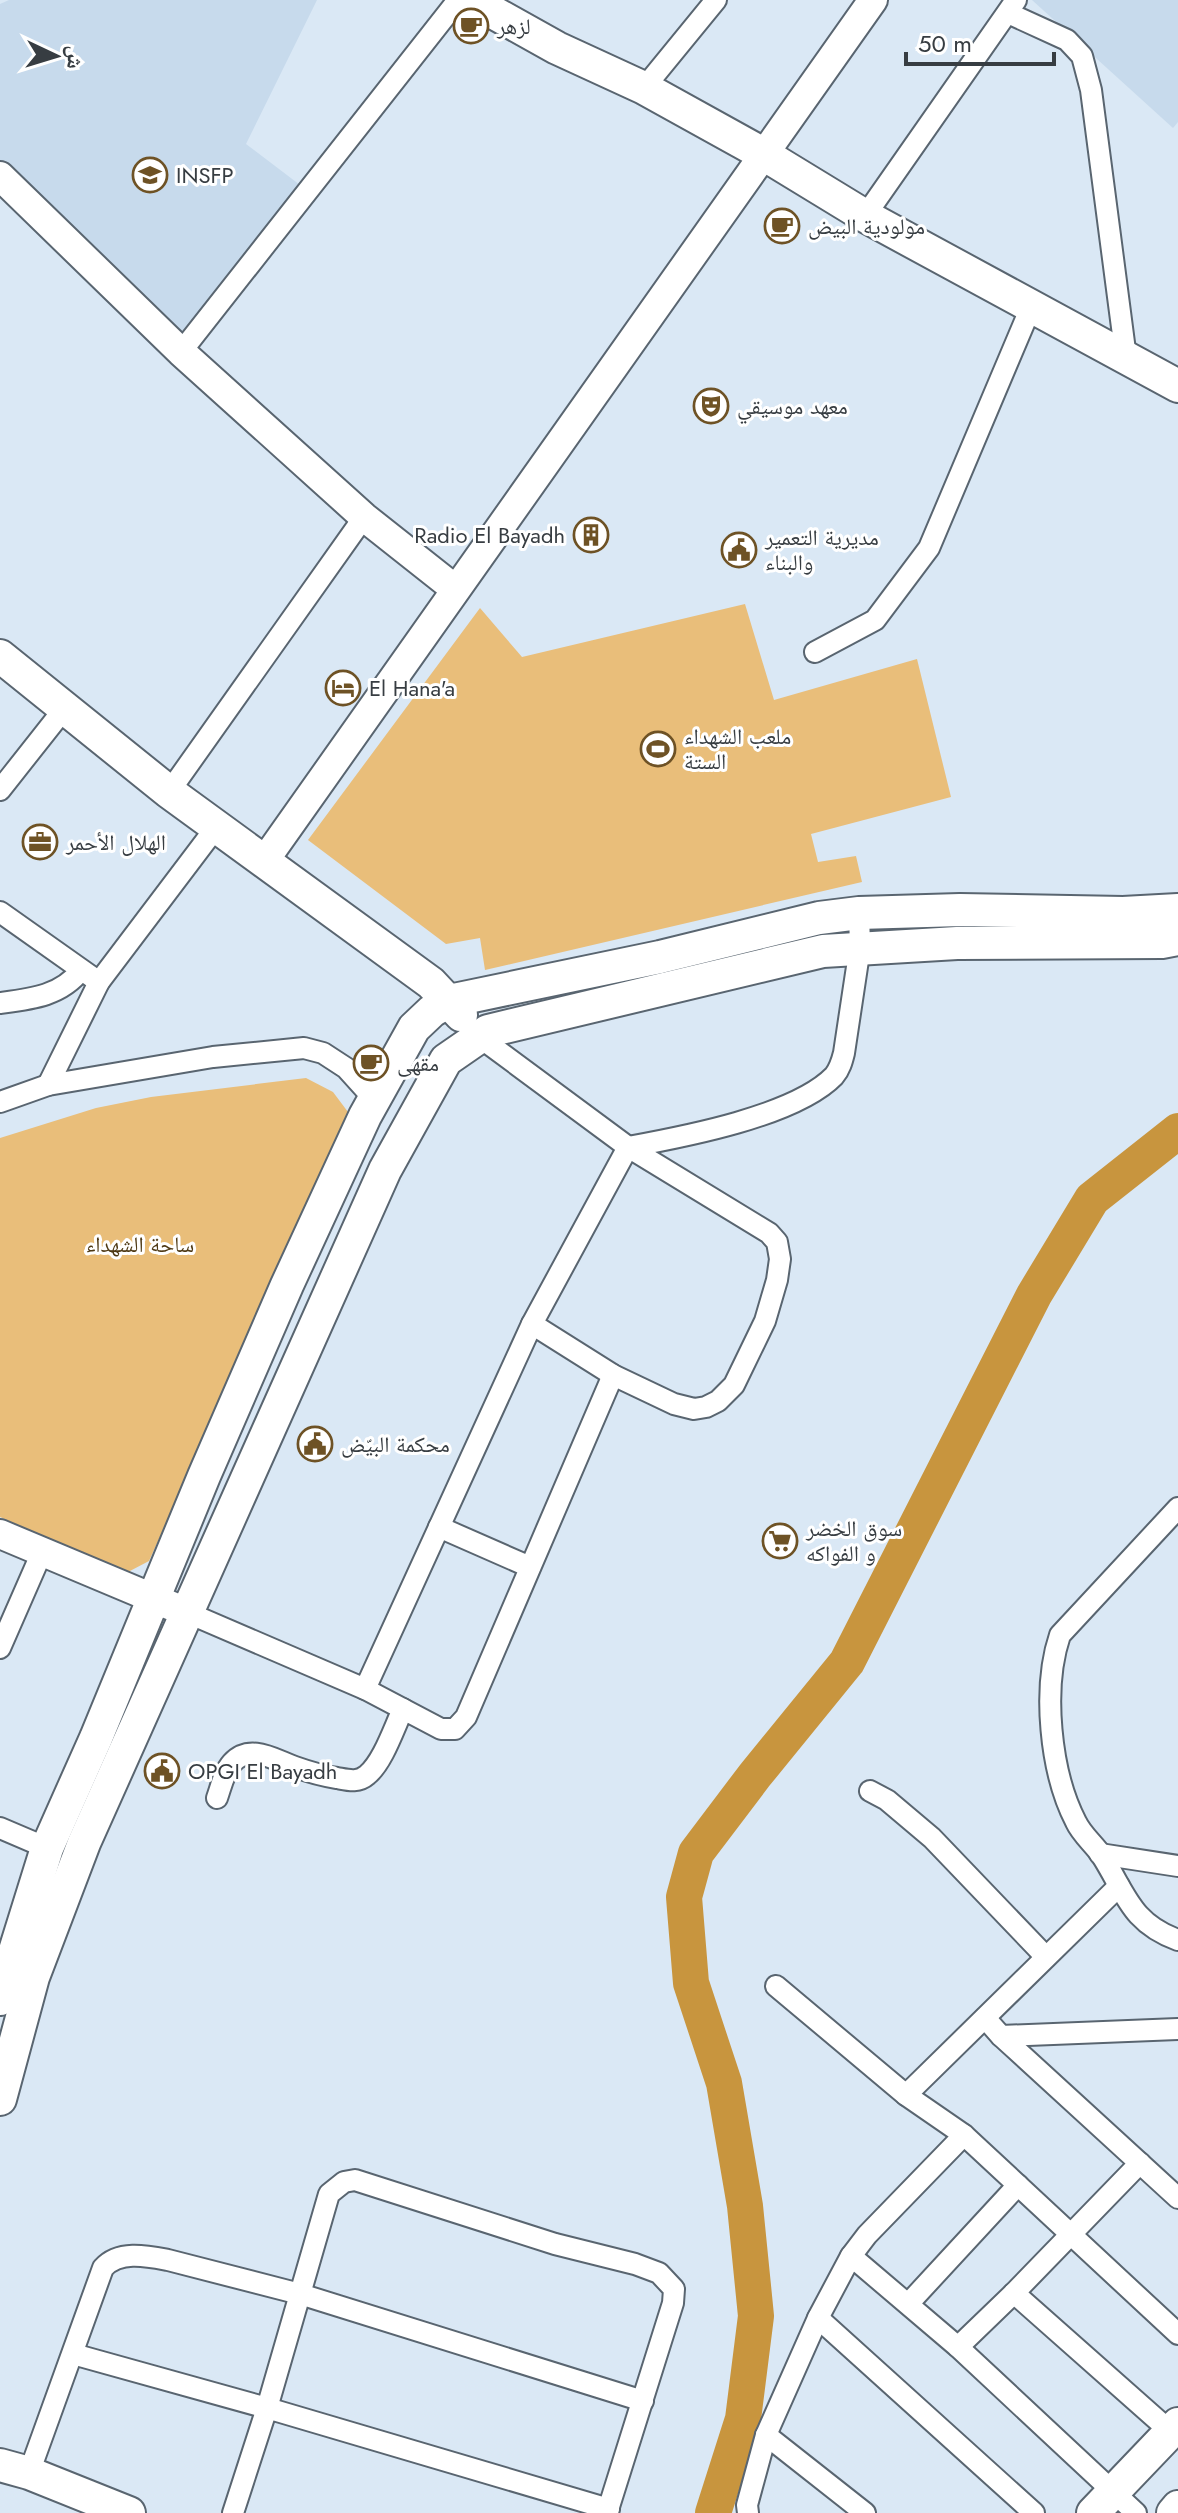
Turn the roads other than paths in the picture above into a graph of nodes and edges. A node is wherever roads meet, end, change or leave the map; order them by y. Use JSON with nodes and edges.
{"nodes":[{"id":1,"x":458,"y":0,"type":"edge"},
{"id":2,"x":471,"y":0,"type":"edge"},
{"id":3,"x":716,"y":0,"type":"edge"},
{"id":4,"x":873,"y":0,"type":"edge"},
{"id":5,"x":1012,"y":6,"type":"edge"},
{"id":6,"x":644,"y":88,"type":"junction"},
{"id":7,"x":765,"y":155,"type":"junction"},
{"id":8,"x":0,"y":176,"type":"edge"},
{"id":9,"x":865,"y":216,"type":"junction"},
{"id":10,"x":1031,"y":307,"type":"junction"},
{"id":11,"x":181,"y":352,"type":"junction"},
{"id":12,"x":1126,"y":358,"type":"junction"},
{"id":13,"x":1178,"y":386,"type":"edge"},
{"id":14,"x":364,"y":517,"type":"junction"},
{"id":15,"x":455,"y":589,"type":"junction"},
{"id":16,"x":815,"y":652,"type":"dead end"},
{"id":17,"x":0,"y":656,"type":"edge"},
{"id":18,"x":64,"y":709,"type":"junction"},
{"id":19,"x":0,"y":790,"type":"edge"},
{"id":20,"x":169,"y":792,"type":"junction"},
{"id":21,"x":217,"y":826,"type":"junction"},
{"id":22,"x":265,"y":860,"type":"junction"},
{"id":23,"x":1178,"y":910,"type":"edge"},
{"id":24,"x":0,"y":912,"type":"edge"},
{"id":25,"x":859,"y":913,"type":"junction"},
{"id":26,"x":1178,"y":939,"type":"edge"},
{"id":27,"x":860,"y":947,"type":"junction"},
{"id":28,"x":81,"y":970,"type":"junction"},
{"id":29,"x":99,"y":982,"type":"junction"},
{"id":30,"x":449,"y":1001,"type":"junction"},
{"id":31,"x":0,"y":1003,"type":"edge"},
{"id":32,"x":478,"y":1036,"type":"junction"},
{"id":33,"x":48,"y":1085,"type":"junction"},
{"id":34,"x":374,"y":1099,"type":"junction"},
{"id":35,"x":0,"y":1102,"type":"edge"},
{"id":36,"x":628,"y":1147,"type":"junction"},
{"id":37,"x":532,"y":1324,"type":"junction"},
{"id":38,"x":613,"y":1375,"type":"junction"},
{"id":39,"x":204,"y":1476,"type":"junction"},
{"id":40,"x":239,"y":1496,"type":"junction"},
{"id":41,"x":1178,"y":1508,"type":"edge"},
{"id":42,"x":439,"y":1527,"type":"junction"},
{"id":43,"x":0,"y":1534,"type":"edge"},
{"id":44,"x":42,"y":1552,"type":"junction"},
{"id":45,"x":530,"y":1567,"type":"junction"},
{"id":46,"x":154,"y":1600,"type":"junction"},
{"id":47,"x":186,"y":1612,"type":"junction"},
{"id":48,"x":0,"y":1648,"type":"edge"},
{"id":49,"x":365,"y":1689,"type":"junction"},
{"id":50,"x":403,"y":1709,"type":"junction"},
{"id":51,"x":870,"y":1791,"type":"dead end"},
{"id":52,"x":217,"y":1798,"type":"dead end"},
{"id":53,"x":0,"y":1828,"type":"edge"},
{"id":54,"x":47,"y":1848,"type":"junction"},
{"id":55,"x":1100,"y":1854,"type":"junction"},
{"id":56,"x":1178,"y":1866,"type":"edge"},
{"id":57,"x":1119,"y":1886,"type":"junction"},
{"id":58,"x":1178,"y":1940,"type":"edge"},
{"id":59,"x":1046,"y":1957,"type":"junction"},
{"id":60,"x":776,"y":1986,"type":"dead end"},
{"id":61,"x":0,"y":1999,"type":"edge"},
{"id":62,"x":985,"y":2018,"type":"junction"},
{"id":63,"x":1178,"y":2029,"type":"edge"},
{"id":64,"x":1001,"y":2036,"type":"junction"},
{"id":65,"x":906,"y":2095,"type":"junction"},
{"id":66,"x":0,"y":2099,"type":"edge"},
{"id":67,"x":964,"y":2135,"type":"junction"},
{"id":68,"x":1140,"y":2163,"type":"junction"},
{"id":69,"x":1018,"y":2185,"type":"junction"},
{"id":70,"x":1178,"y":2198,"type":"edge"},
{"id":71,"x":1069,"y":2234,"type":"junction"},
{"id":72,"x":851,"y":2256,"type":"junction"},
{"id":73,"x":1014,"y":2293,"type":"junction"},
{"id":74,"x":300,"y":2294,"type":"junction"},
{"id":75,"x":909,"y":2303,"type":"junction"},
{"id":76,"x":818,"y":2318,"type":"junction"},
{"id":77,"x":1178,"y":2334,"type":"edge"},
{"id":78,"x":958,"y":2347,"type":"junction"},
{"id":79,"x":73,"y":2354,"type":"junction"},
{"id":80,"x":643,"y":2401,"type":"junction"},
{"id":81,"x":267,"y":2408,"type":"junction"},
{"id":82,"x":1174,"y":2428,"type":"edge"},
{"id":83,"x":766,"y":2435,"type":"junction"},
{"id":84,"x":14,"y":2469,"type":"edge"},
{"id":85,"x":1114,"y":2506,"type":"edge"},
{"id":86,"x":1178,"y":2507,"type":"edge"},
{"id":87,"x":608,"y":2511,"type":"edge"},
{"id":88,"x":129,"y":2513,"type":"edge"},
{"id":89,"x":233,"y":2513,"type":"edge"},
{"id":90,"x":748,"y":2513,"type":"edge"},
{"id":91,"x":865,"y":2513,"type":"edge"},
{"id":92,"x":1034,"y":2513,"type":"edge"},
{"id":93,"x":1173,"y":2513,"type":"edge"}],
"edges":[{"from":1,"to":11,"type":"street"},
{"from":2,"to":6,"type":"main road"},
{"from":3,"to":6,"type":"street"},
{"from":4,"to":7,"type":"main road"},
{"from":5,"to":9,"type":"street"},
{"from":5,"to":12,"type":"street"},
{"from":6,"to":7,"type":"main road"},
{"from":7,"to":9,"type":"main road"},
{"from":7,"to":15,"type":"main road"},
{"from":8,"to":11,"type":"main road"},
{"from":9,"to":10,"type":"main road"},
{"from":10,"to":12,"type":"main road"},
{"from":10,"to":16,"type":"street"},
{"from":11,"to":14,"type":"main road"},
{"from":12,"to":13,"type":"main road"},
{"from":14,"to":15,"type":"main road"},
{"from":14,"to":20,"type":"street"},
{"from":15,"to":22,"type":"main road"},
{"from":17,"to":18,"type":"main road"},
{"from":18,"to":19,"type":"street"},
{"from":18,"to":20,"type":"main road"},
{"from":20,"to":21,"type":"main road"},
{"from":21,"to":22,"type":"main road"},
{"from":21,"to":29,"type":"street"},
{"from":22,"to":30,"type":"main road"},
{"from":23,"to":25,"type":"main road"},
{"from":24,"to":28,"type":"street"},
{"from":25,"to":27,"type":"street"},
{"from":25,"to":30,"type":"main road"},
{"from":26,"to":27,"type":"main road"},
{"from":27,"to":32,"type":"main road"},
{"from":27,"to":36,"type":"street"},
{"from":28,"to":29,"type":"street"},
{"from":28,"to":31,"type":"street"},
{"from":29,"to":33,"type":"street"},
{"from":30,"to":32,"type":"main road"},
{"from":30,"to":34,"type":"main road"},
{"from":32,"to":36,"type":"street"},
{"from":32,"to":40,"type":"main road"},
{"from":33,"to":34,"type":"street"},
{"from":33,"to":35,"type":"street"},
{"from":34,"to":39,"type":"main road"},
{"from":36,"to":37,"type":"street"},
{"from":36,"to":38,"type":"street"},
{"from":37,"to":38,"type":"street"},
{"from":37,"to":42,"type":"street"},
{"from":38,"to":45,"type":"street"},
{"from":39,"to":40,"type":"main road"},
{"from":39,"to":46,"type":"main road"},
{"from":40,"to":47,"type":"main road"},
{"from":41,"to":55,"type":"street"},
{"from":42,"to":45,"type":"street"},
{"from":42,"to":49,"type":"street"},
{"from":43,"to":44,"type":"main road"},
{"from":44,"to":46,"type":"main road"},
{"from":44,"to":48,"type":"street"},
{"from":45,"to":50,"type":"street"},
{"from":46,"to":47,"type":"main road"},
{"from":46,"to":54,"type":"main road"},
{"from":47,"to":49,"type":"street"},
{"from":47,"to":66,"type":"main road"},
{"from":49,"to":50,"type":"street"},
{"from":50,"to":52,"type":"street"},
{"from":51,"to":59,"type":"street"},
{"from":53,"to":54,"type":"street"},
{"from":54,"to":61,"type":"main road"},
{"from":55,"to":56,"type":"street"},
{"from":55,"to":57,"type":"street"},
{"from":57,"to":58,"type":"street"},
{"from":57,"to":59,"type":"street"},
{"from":59,"to":62,"type":"street"},
{"from":60,"to":65,"type":"street"},
{"from":62,"to":64,"type":"street"},
{"from":62,"to":65,"type":"street"},
{"from":63,"to":64,"type":"street"},
{"from":64,"to":68,"type":"street"},
{"from":65,"to":67,"type":"street"},
{"from":67,"to":69,"type":"street"},
{"from":67,"to":72,"type":"street"},
{"from":68,"to":70,"type":"street"},
{"from":68,"to":71,"type":"street"},
{"from":69,"to":71,"type":"street"},
{"from":69,"to":75,"type":"street"},
{"from":71,"to":73,"type":"street"},
{"from":71,"to":77,"type":"street"},
{"from":72,"to":75,"type":"street"},
{"from":72,"to":76,"type":"street"},
{"from":73,"to":78,"type":"street"},
{"from":73,"to":82,"type":"street"},
{"from":74,"to":79,"type":"street"},
{"from":74,"to":80,"type":"street"},
{"from":74,"to":80,"type":"street"},
{"from":74,"to":81,"type":"street"},
{"from":75,"to":78,"type":"street"},
{"from":76,"to":83,"type":"street"},
{"from":76,"to":92,"type":"street"},
{"from":78,"to":85,"type":"street"},
{"from":79,"to":81,"type":"street"},
{"from":79,"to":84,"type":"street"},
{"from":80,"to":87,"type":"street"},
{"from":81,"to":87,"type":"street"},
{"from":81,"to":89,"type":"street"},
{"from":82,"to":85,"type":"main road"},
{"from":83,"to":90,"type":"street"},
{"from":83,"to":91,"type":"street"},
{"from":84,"to":88,"type":"main road"},
{"from":86,"to":93,"type":"main road"}]}
